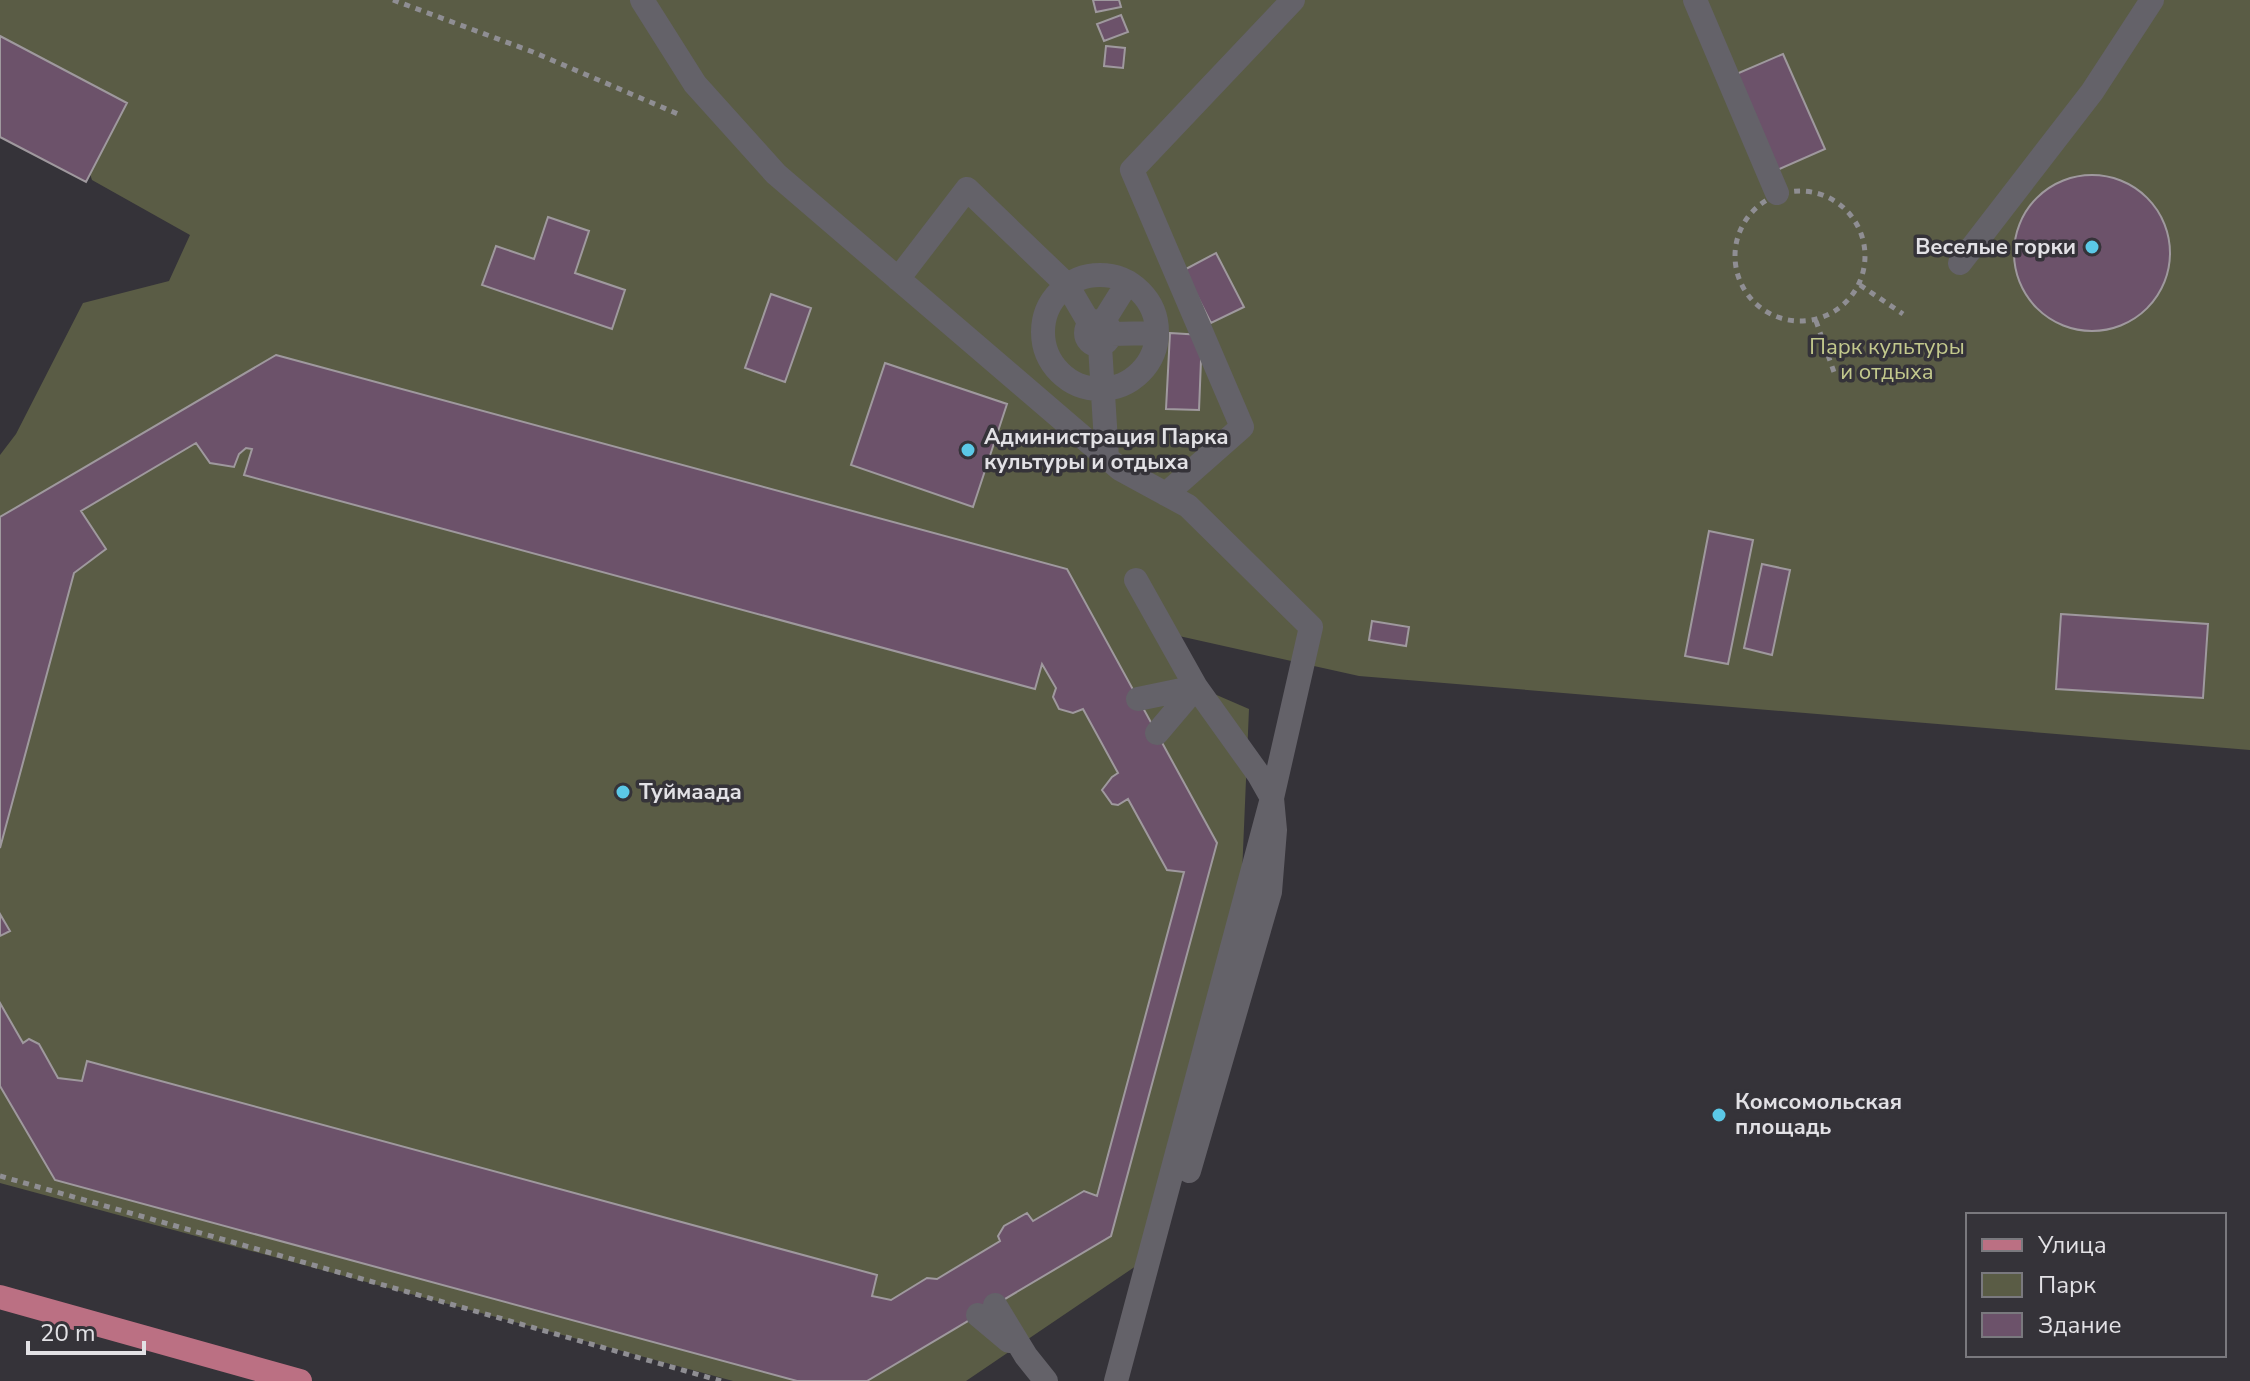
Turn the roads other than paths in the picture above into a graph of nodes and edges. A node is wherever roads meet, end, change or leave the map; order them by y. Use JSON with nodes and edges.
{"nodes":[{"id":1,"x":642,"y":0,"type":"edge"},
{"id":2,"x":1293,"y":0,"type":"edge"},
{"id":3,"x":1695,"y":0,"type":"edge"},
{"id":4,"x":2152,"y":0,"type":"edge"},
{"id":5,"x":1777,"y":193,"type":"road end"},
{"id":6,"x":1960,"y":263,"type":"dead end"},
{"id":7,"x":898,"y":279,"type":"junction"},
{"id":8,"x":1128,"y":282,"type":"junction"},
{"id":9,"x":1067,"y":285,"type":"junction"},
{"id":10,"x":1098,"y":333,"type":"junction"},
{"id":11,"x":1156,"y":333,"type":"junction"},
{"id":12,"x":1048,"y":357,"type":"junction"},
{"id":13,"x":1104,"y":389,"type":"junction"},
{"id":14,"x":1107,"y":458,"type":"junction"},
{"id":15,"x":1166,"y":494,"type":"junction"},
{"id":16,"x":1136,"y":580,"type":"dead end"},
{"id":17,"x":1196,"y":687,"type":"junction"},
{"id":18,"x":1272,"y":798,"type":"junction"},
{"id":19,"x":0,"y":1297,"type":"edge"},
{"id":20,"x":1026,"y":1356,"type":"junction"},
{"id":21,"x":300,"y":1381,"type":"edge"},
{"id":22,"x":1046,"y":1381,"type":"edge"},
{"id":23,"x":1116,"y":1381,"type":"edge"},
{"id":24,"x":1127,"y":1381,"type":"edge"}],
"edges":[{"from":1,"to":7,"type":"street"},
{"from":2,"to":15,"type":"street"},
{"from":3,"to":5,"type":"street"},
{"from":4,"to":6,"type":"street"},
{"from":7,"to":9,"type":"street"},
{"from":7,"to":14,"type":"street"},
{"from":8,"to":9,"type":"street"},
{"from":8,"to":10,"type":"street"},
{"from":8,"to":11,"type":"street"},
{"from":9,"to":10,"type":"street"},
{"from":9,"to":12,"type":"street"},
{"from":10,"to":11,"type":"street"},
{"from":10,"to":12,"type":"street"},
{"from":10,"to":13,"type":"street"},
{"from":11,"to":13,"type":"street"},
{"from":12,"to":13,"type":"street"},
{"from":13,"to":14,"type":"street"},
{"from":14,"to":15,"type":"street"},
{"from":15,"to":18,"type":"street"},
{"from":16,"to":17,"type":"street"},
{"from":17,"to":17,"type":"street"},
{"from":17,"to":18,"type":"street"},
{"from":18,"to":23,"type":"street"},
{"from":18,"to":24,"type":"street"},
{"from":19,"to":21,"type":"main road"},
{"from":20,"to":20,"type":"street"},
{"from":20,"to":22,"type":"street"}]}
